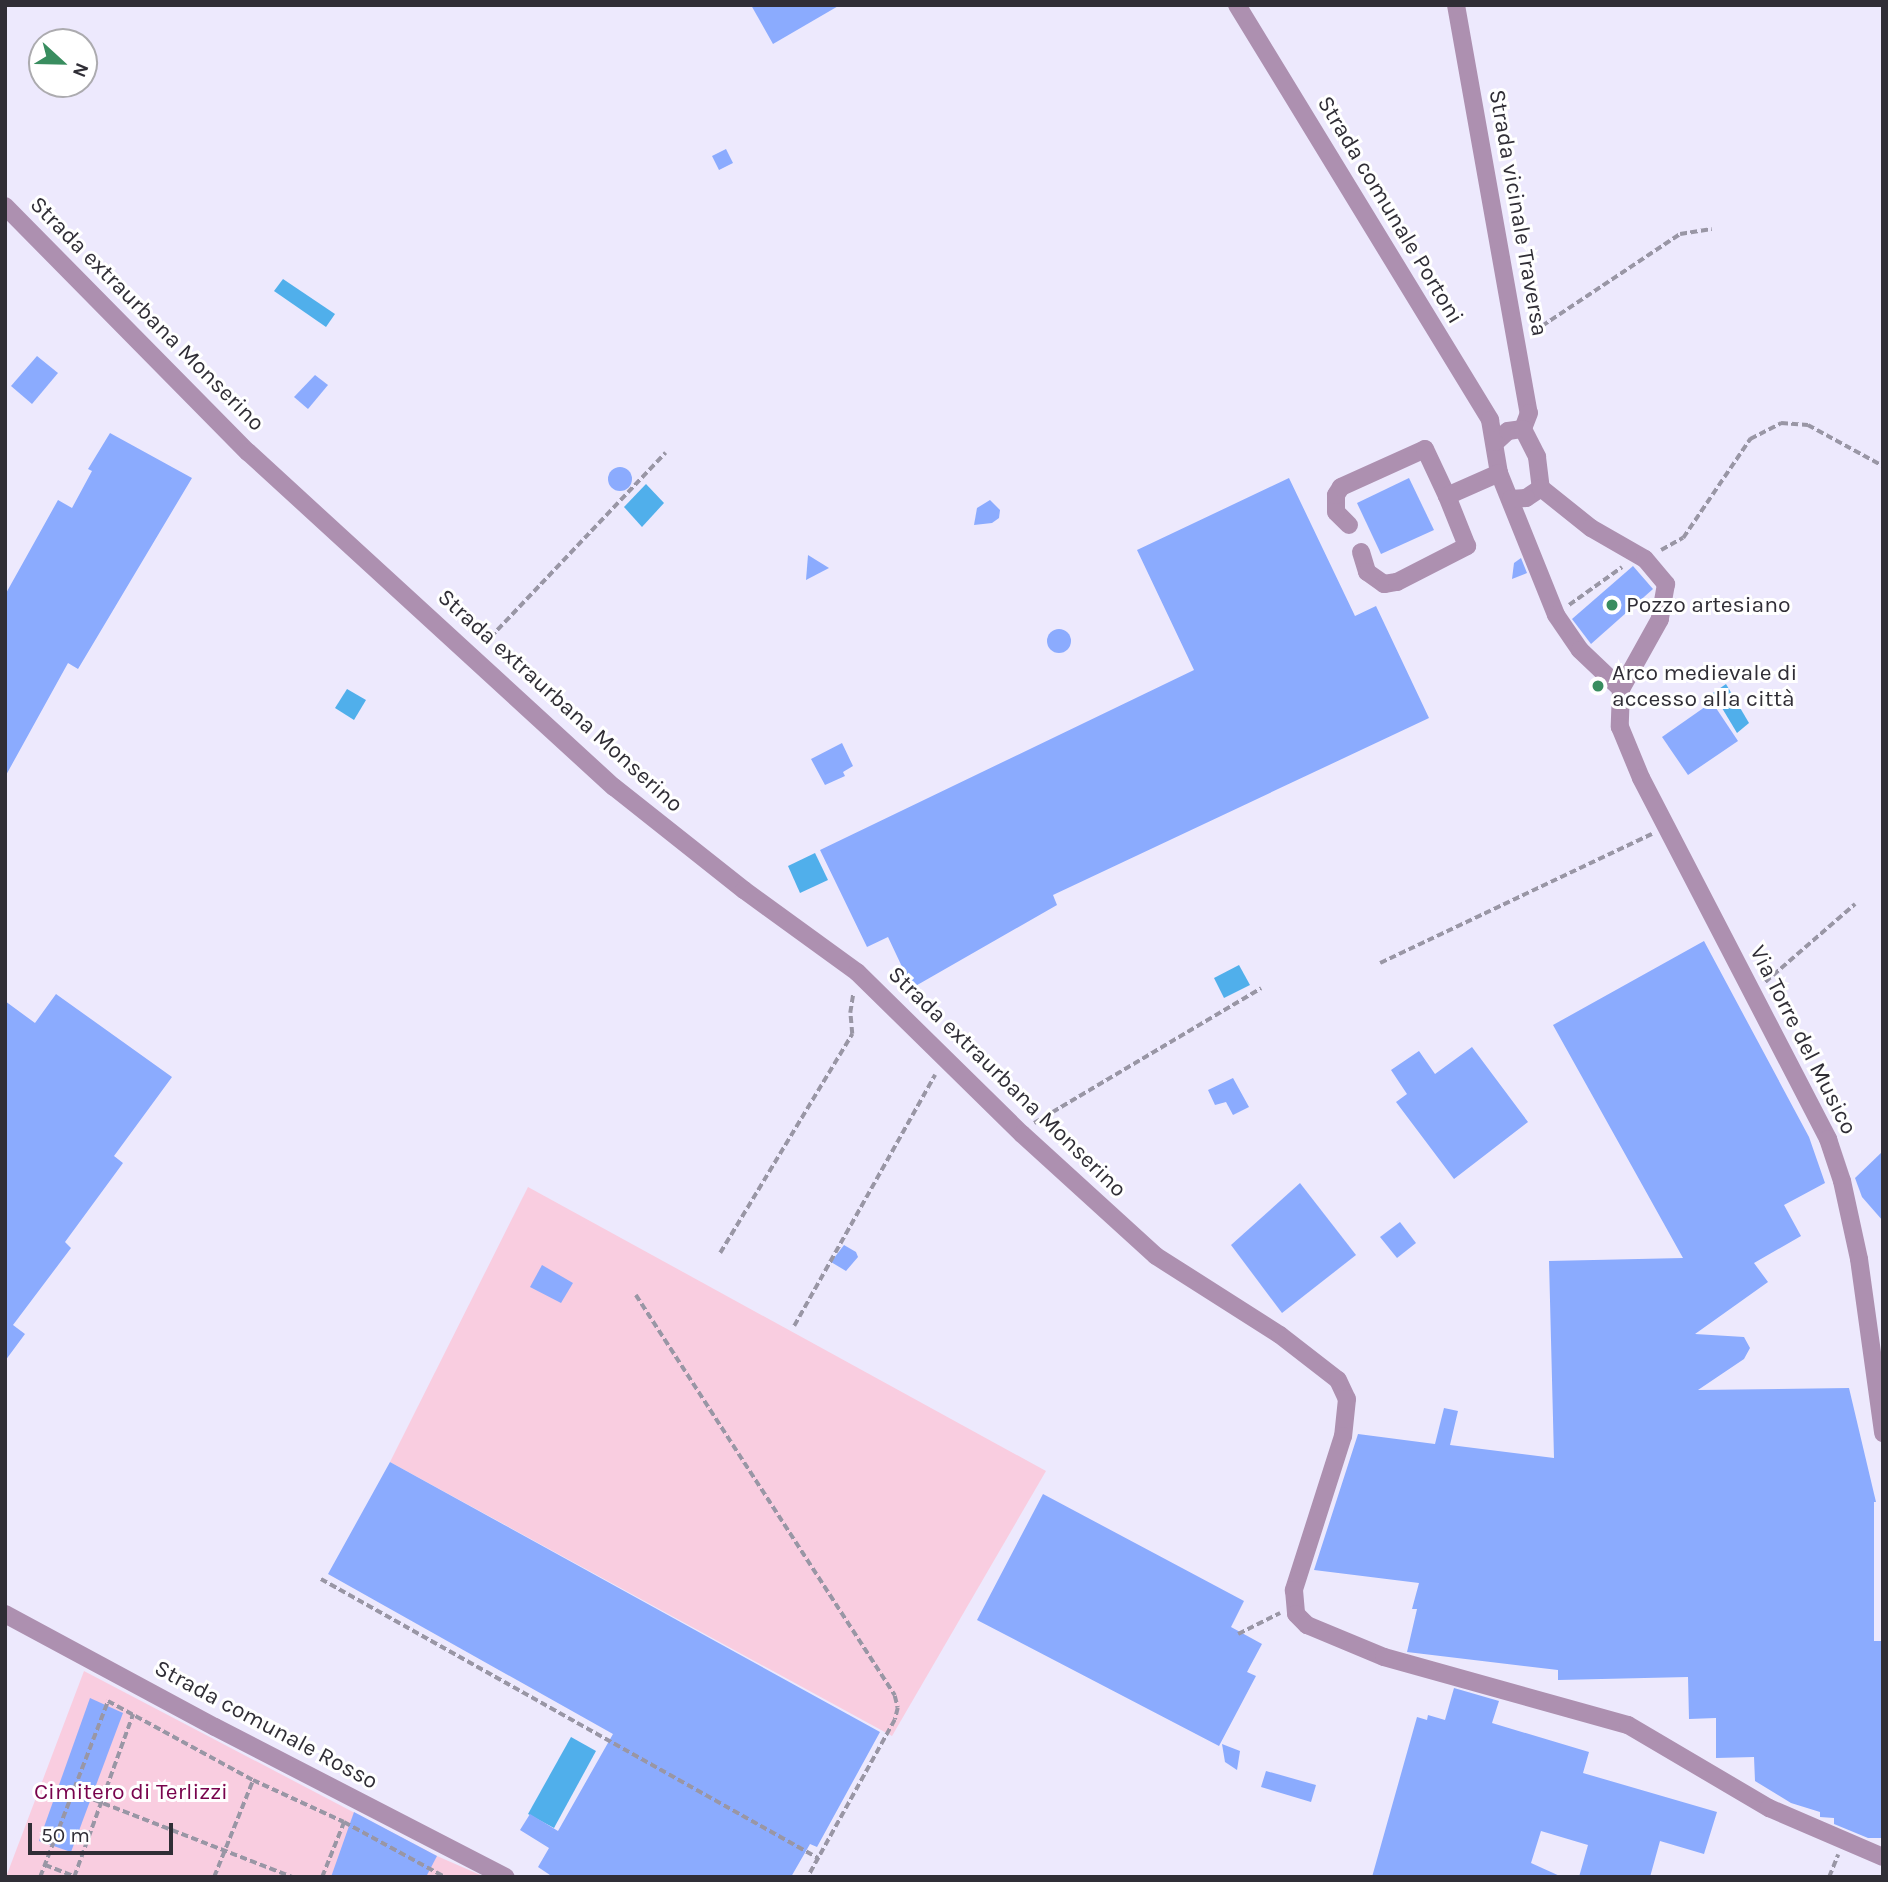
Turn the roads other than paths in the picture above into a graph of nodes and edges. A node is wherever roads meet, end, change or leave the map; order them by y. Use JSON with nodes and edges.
{"nodes":[{"id":1,"x":1237,"y":5,"type":"edge"},
{"id":2,"x":1456,"y":5,"type":"edge"},
{"id":3,"x":5,"y":206,"type":"edge"},
{"id":4,"x":1523,"y":429,"type":"junction"},
{"id":5,"x":1496,"y":442,"type":"junction"},
{"id":6,"x":1499,"y":473,"type":"junction"},
{"id":7,"x":1541,"y":488,"type":"junction"},
{"id":8,"x":1447,"y":496,"type":"junction"},
{"id":9,"x":1511,"y":499,"type":"junction"},
{"id":10,"x":1349,"y":525,"type":"dead end"},
{"id":11,"x":1361,"y":552,"type":"dead end"},
{"id":12,"x":1620,"y":689,"type":"junction"},
{"id":13,"x":1883,"y":1433,"type":"edge"},
{"id":14,"x":5,"y":1614,"type":"edge"},
{"id":15,"x":1883,"y":1857,"type":"edge"},
{"id":16,"x":506,"y":1877,"type":"edge"}],
"edges":[{"from":1,"to":5,"type":"street","name":"Strada comunale Portoni"},
{"from":2,"to":4,"type":"street","name":"Strada vicinale Traversa"},
{"from":3,"to":15,"type":"street","name":"Strada extraurbana Monserino"},
{"from":4,"to":5,"type":"street"},
{"from":4,"to":7,"type":"street"},
{"from":5,"to":6,"type":"street","name":"Strada comunale Portoni"},
{"from":6,"to":8,"type":"street"},
{"from":6,"to":9,"type":"street","name":"Strada comunale Portoni"},
{"from":7,"to":9,"type":"street"},
{"from":7,"to":12,"type":"street","name":"Via Torre del Musico"},
{"from":8,"to":10,"type":"street"},
{"from":8,"to":11,"type":"street"},
{"from":9,"to":12,"type":"street","name":"Strada comunale Portoni"},
{"from":12,"to":13,"type":"street","name":"Via Torre del Musico"},
{"from":14,"to":16,"type":"street","name":"Strada comunale Rosso"}]}
